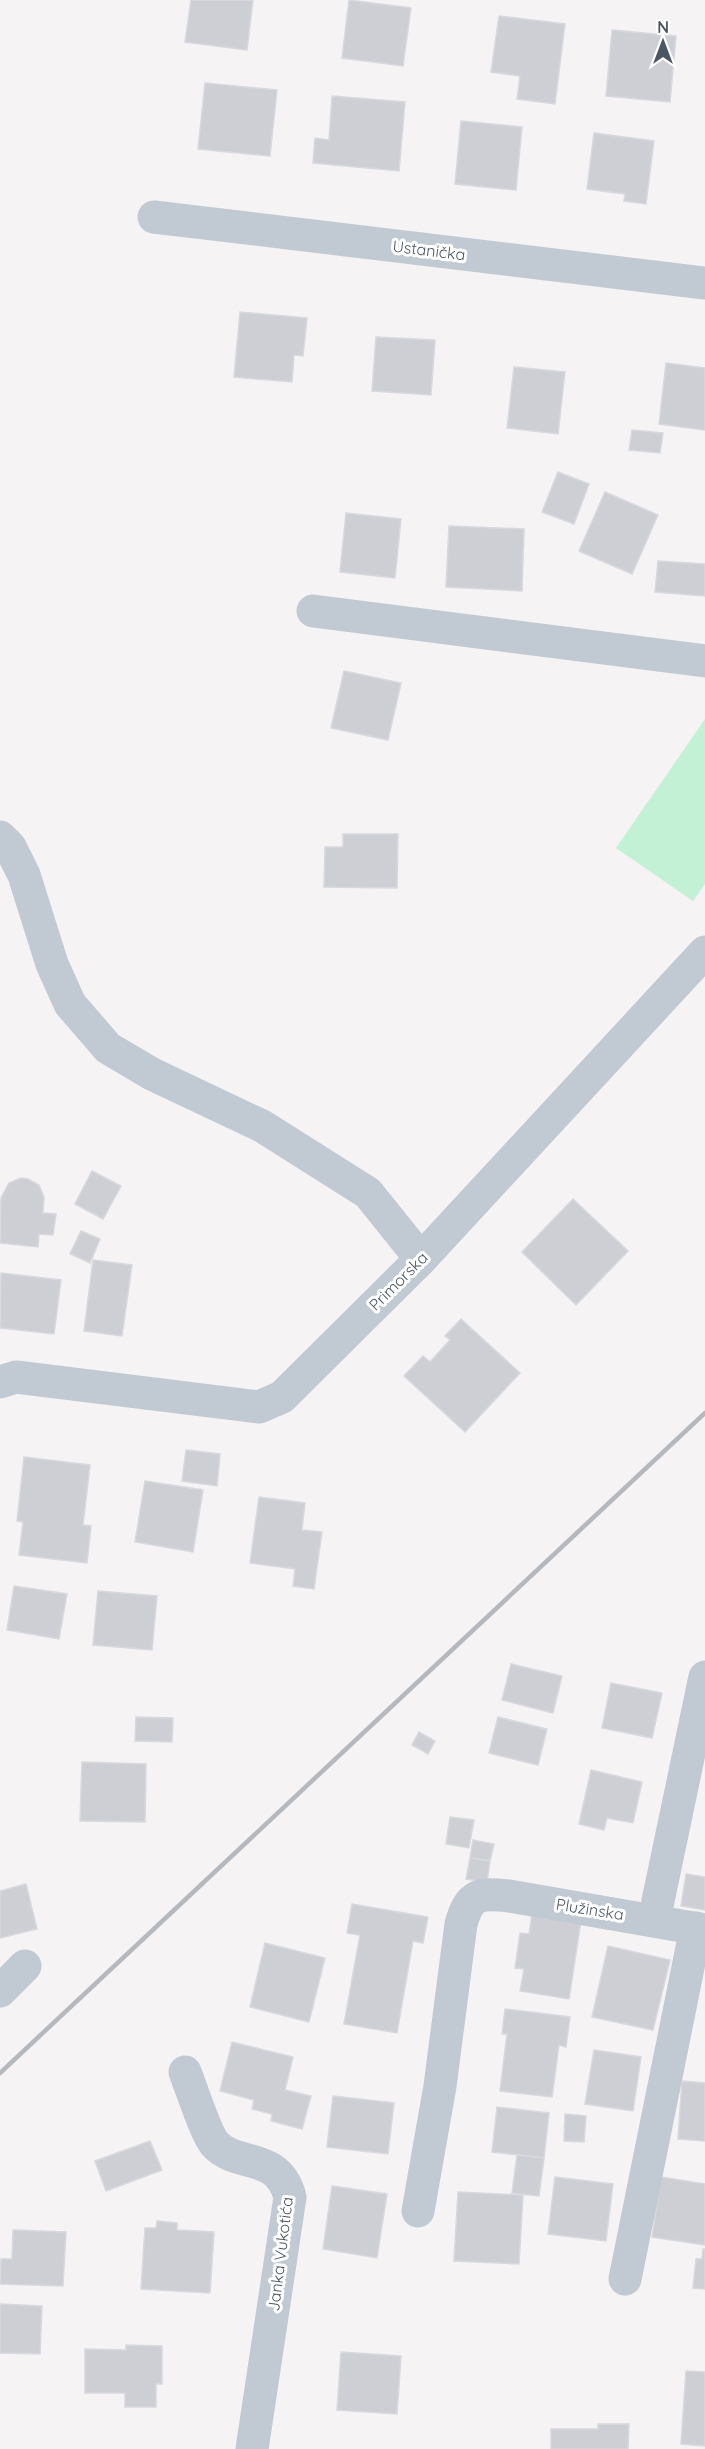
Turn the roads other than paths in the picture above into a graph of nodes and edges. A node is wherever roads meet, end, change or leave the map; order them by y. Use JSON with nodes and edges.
{"nodes":[{"id":1,"x":154,"y":217,"type":"dead end"},
{"id":2,"x":705,"y":283,"type":"edge"},
{"id":3,"x":313,"y":611,"type":"dead end"},
{"id":4,"x":705,"y":662,"type":"edge"},
{"id":5,"x":0,"y":837,"type":"edge"},
{"id":6,"x":705,"y":952,"type":"edge"},
{"id":7,"x":421,"y":1259,"type":"junction"},
{"id":8,"x":0,"y":1382,"type":"edge"},
{"id":9,"x":705,"y":1677,"type":"edge"},
{"id":10,"x":654,"y":1920,"type":"junction"},
{"id":11,"x":700,"y":1929,"type":"edge"},
{"id":12,"x":25,"y":1966,"type":"dead end"},
{"id":13,"x":0,"y":1991,"type":"edge"},
{"id":14,"x":185,"y":2072,"type":"dead end"},
{"id":15,"x":418,"y":2211,"type":"dead end"},
{"id":16,"x":625,"y":2279,"type":"dead end"},
{"id":17,"x":252,"y":2449,"type":"edge"}],
"edges":[{"from":1,"to":2,"type":"street","name":"Ustanička"},
{"from":3,"to":4,"type":"street"},
{"from":5,"to":7,"type":"street"},
{"from":6,"to":7,"type":"street","name":"Primorska"},
{"from":7,"to":8,"type":"street","name":"Primorska"},
{"from":9,"to":10,"type":"street"},
{"from":10,"to":11,"type":"street","name":"Plužinska"},
{"from":10,"to":15,"type":"street","name":"Plužinska"},
{"from":11,"to":16,"type":"street"},
{"from":12,"to":13,"type":"street"},
{"from":14,"to":17,"type":"street","name":"Janka Vukotića"}]}
